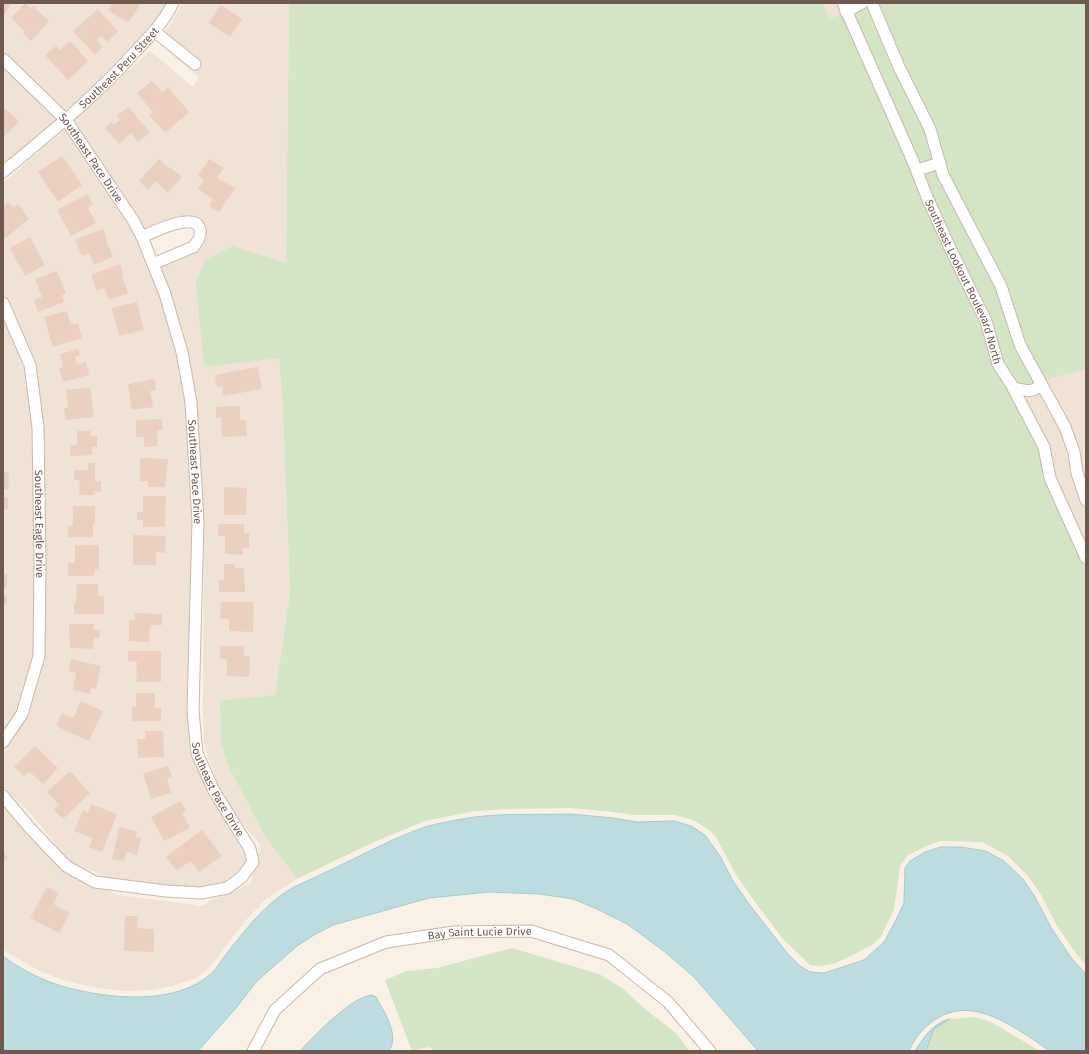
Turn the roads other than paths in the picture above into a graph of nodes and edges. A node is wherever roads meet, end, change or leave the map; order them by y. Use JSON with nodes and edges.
{"nodes":[{"id":1,"x":173,"y":3,"type":"edge"},
{"id":2,"x":862,"y":3,"type":"edge"},
{"id":3,"x":872,"y":3,"type":"edge"},
{"id":4,"x":844,"y":7,"type":"edge"},
{"id":5,"x":154,"y":31,"type":"junction"},
{"id":6,"x":3,"y":59,"type":"edge"},
{"id":7,"x":195,"y":64,"type":"dead end"},
{"id":8,"x":66,"y":120,"type":"junction"},
{"id":9,"x":940,"y":163,"type":"junction"},
{"id":10,"x":917,"y":170,"type":"junction"},
{"id":11,"x":3,"y":172,"type":"edge"},
{"id":12,"x":142,"y":237,"type":"junction"},
{"id":13,"x":153,"y":264,"type":"junction"},
{"id":14,"x":3,"y":303,"type":"edge"},
{"id":15,"x":1042,"y":384,"type":"junction"},
{"id":16,"x":1013,"y":388,"type":"junction"},
{"id":17,"x":1086,"y":500,"type":"edge"},
{"id":18,"x":1086,"y":558,"type":"edge"},
{"id":19,"x":3,"y":742,"type":"edge"},
{"id":20,"x":3,"y":796,"type":"edge"},
{"id":21,"x":254,"y":1051,"type":"edge"},
{"id":22,"x":710,"y":1051,"type":"edge"}],
"edges":[{"from":1,"to":5,"type":"street","name":"Southeast Peru Street"},
{"from":2,"to":4,"type":"street"},
{"from":3,"to":9,"type":"street"},
{"from":4,"to":10,"type":"street","name":"Southeast Lookout Boulevard North"},
{"from":5,"to":7,"type":"street"},
{"from":5,"to":8,"type":"street","name":"Southeast Peru Street"},
{"from":6,"to":8,"type":"street","name":"Southeast Pace Drive"},
{"from":8,"to":11,"type":"street","name":"Southeast Peru Street"},
{"from":8,"to":12,"type":"street","name":"Southeast Pace Drive"},
{"from":9,"to":10,"type":"street"},
{"from":9,"to":15,"type":"street"},
{"from":10,"to":16,"type":"street","name":"Southeast Lookout Boulevard North"},
{"from":12,"to":13,"type":"street","name":"Southeast Pace Drive"},
{"from":12,"to":13,"type":"street"},
{"from":13,"to":20,"type":"street","name":"Southeast Pace Drive"},
{"from":14,"to":19,"type":"street","name":"Southeast Eagle Drive"},
{"from":15,"to":16,"type":"street"},
{"from":15,"to":17,"type":"street"},
{"from":16,"to":18,"type":"street","name":"Southeast Lookout Boulevard North"},
{"from":21,"to":22,"type":"street","name":"Bay Saint Lucie Drive"}]}
